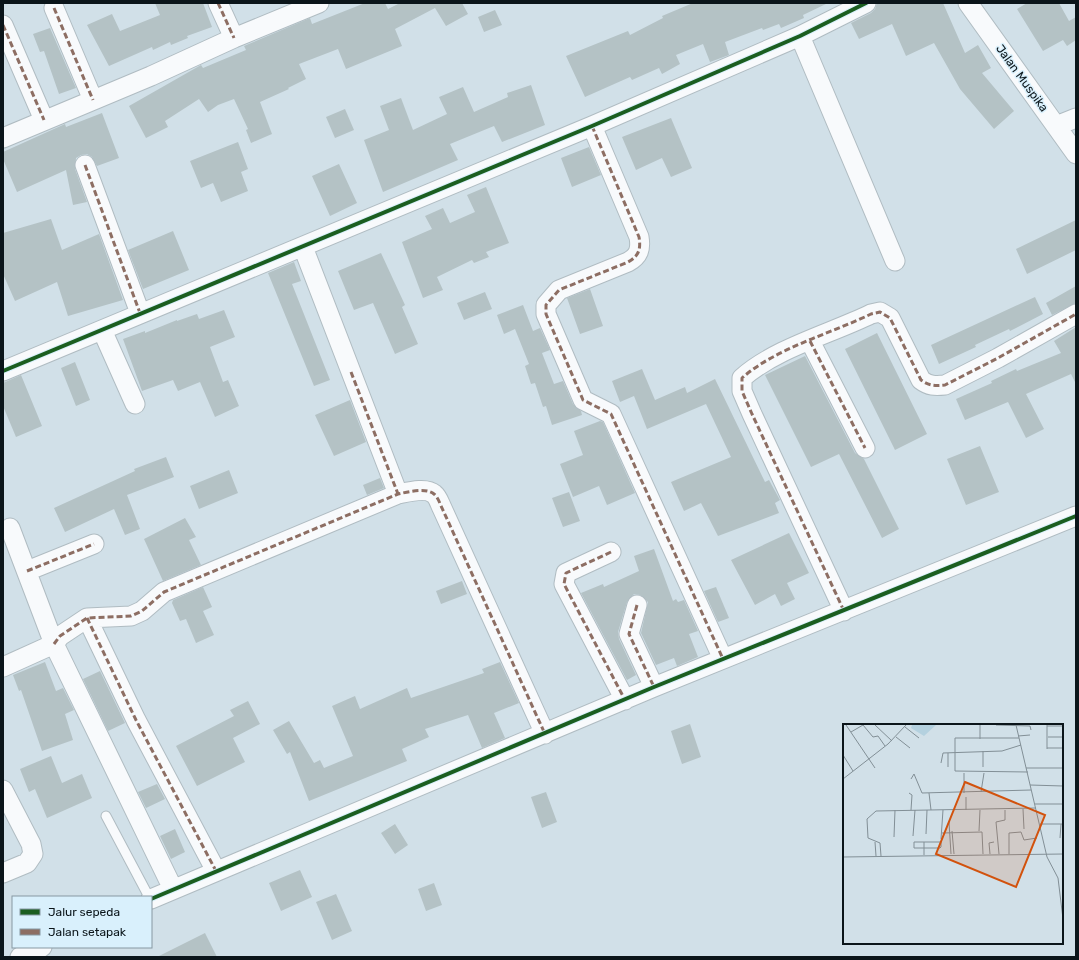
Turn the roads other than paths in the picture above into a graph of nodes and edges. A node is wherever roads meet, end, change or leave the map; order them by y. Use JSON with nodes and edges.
{"nodes":[{"id":1,"x":218,"y":3,"type":"edge"},
{"id":2,"x":319,"y":3,"type":"edge"},
{"id":3,"x":866,"y":3,"type":"edge"},
{"id":4,"x":968,"y":3,"type":"edge"},
{"id":5,"x":54,"y":8,"type":"dead end"},
{"id":6,"x":3,"y":25,"type":"edge"},
{"id":7,"x":800,"y":36,"type":"junction"},
{"id":8,"x":234,"y":38,"type":"junction"},
{"id":9,"x":93,"y":100,"type":"junction"},
{"id":10,"x":1076,"y":118,"type":"edge"},
{"id":11,"x":44,"y":120,"type":"junction"},
{"id":12,"x":592,"y":126,"type":"junction"},
{"id":13,"x":1056,"y":126,"type":"junction"},
{"id":14,"x":3,"y":138,"type":"edge"},
{"id":15,"x":1076,"y":154,"type":"edge"},
{"id":16,"x":85,"y":164,"type":"dead end"},
{"id":17,"x":303,"y":247,"type":"junction"},
{"id":18,"x":895,"y":261,"type":"dead end"},
{"id":19,"x":140,"y":313,"type":"junction"},
{"id":20,"x":1076,"y":314,"type":"edge"},
{"id":21,"x":102,"y":330,"type":"junction"},
{"id":22,"x":810,"y":341,"type":"junction"},
{"id":23,"x":3,"y":371,"type":"edge"},
{"id":24,"x":135,"y":404,"type":"dead end"},
{"id":25,"x":865,"y":448,"type":"dead end"},
{"id":26,"x":398,"y":494,"type":"junction"},
{"id":27,"x":1076,"y":516,"type":"edge"},
{"id":28,"x":10,"y":528,"type":"dead end"},
{"id":29,"x":94,"y":544,"type":"dead end"},
{"id":30,"x":611,"y":552,"type":"dead end"},
{"id":31,"x":27,"y":571,"type":"junction"},
{"id":32,"x":637,"y":605,"type":"dead end"},
{"id":33,"x":844,"y":611,"type":"junction"},
{"id":34,"x":87,"y":618,"type":"junction"},
{"id":35,"x":54,"y":644,"type":"junction"},
{"id":36,"x":723,"y":659,"type":"junction"},
{"id":37,"x":3,"y":667,"type":"edge"},
{"id":38,"x":654,"y":687,"type":"junction"},
{"id":39,"x":625,"y":700,"type":"junction"},
{"id":40,"x":545,"y":734,"type":"junction"},
{"id":41,"x":3,"y":790,"type":"edge"},
{"id":42,"x":106,"y":816,"type":"dead end"},
{"id":43,"x":216,"y":871,"type":"junction"},
{"id":44,"x":3,"y":873,"type":"edge"},
{"id":45,"x":173,"y":889,"type":"junction"},
{"id":46,"x":148,"y":896,"type":"edge"},
{"id":47,"x":152,"y":899,"type":"edge"},
{"id":48,"x":40,"y":948,"type":"edge"},
{"id":49,"x":20,"y":957,"type":"edge"}],
"edges":[{"from":1,"to":8,"type":"street"},
{"from":2,"to":8,"type":"street"},
{"from":3,"to":7,"type":"street"},
{"from":4,"to":13,"type":"street","name":"Jalan Muspika"},
{"from":5,"to":9,"type":"street"},
{"from":6,"to":11,"type":"street"},
{"from":7,"to":12,"type":"street"},
{"from":7,"to":18,"type":"street"},
{"from":8,"to":9,"type":"street"},
{"from":9,"to":11,"type":"street"},
{"from":10,"to":13,"type":"street"},
{"from":11,"to":14,"type":"street"},
{"from":12,"to":17,"type":"street"},
{"from":12,"to":36,"type":"street"},
{"from":13,"to":15,"type":"street","name":"Jalan Muspika"},
{"from":16,"to":19,"type":"street"},
{"from":17,"to":19,"type":"street"},
{"from":17,"to":26,"type":"street"},
{"from":19,"to":21,"type":"street"},
{"from":20,"to":22,"type":"street"},
{"from":21,"to":23,"type":"street"},
{"from":21,"to":24,"type":"street"},
{"from":22,"to":25,"type":"street"},
{"from":22,"to":33,"type":"street"},
{"from":26,"to":34,"type":"street"},
{"from":26,"to":40,"type":"street"},
{"from":27,"to":33,"type":"street"},
{"from":28,"to":31,"type":"street"},
{"from":29,"to":31,"type":"street"},
{"from":30,"to":39,"type":"street"},
{"from":31,"to":35,"type":"street"},
{"from":32,"to":38,"type":"street"},
{"from":33,"to":36,"type":"street"},
{"from":34,"to":35,"type":"street"},
{"from":34,"to":43,"type":"street"},
{"from":35,"to":37,"type":"street"},
{"from":35,"to":45,"type":"street"},
{"from":36,"to":38,"type":"street"},
{"from":38,"to":39,"type":"street"},
{"from":39,"to":40,"type":"street"},
{"from":40,"to":43,"type":"street"},
{"from":41,"to":44,"type":"street"},
{"from":42,"to":46,"type":"lane"},
{"from":43,"to":45,"type":"street"},
{"from":45,"to":47,"type":"street"},
{"from":48,"to":49,"type":"street"}]}
